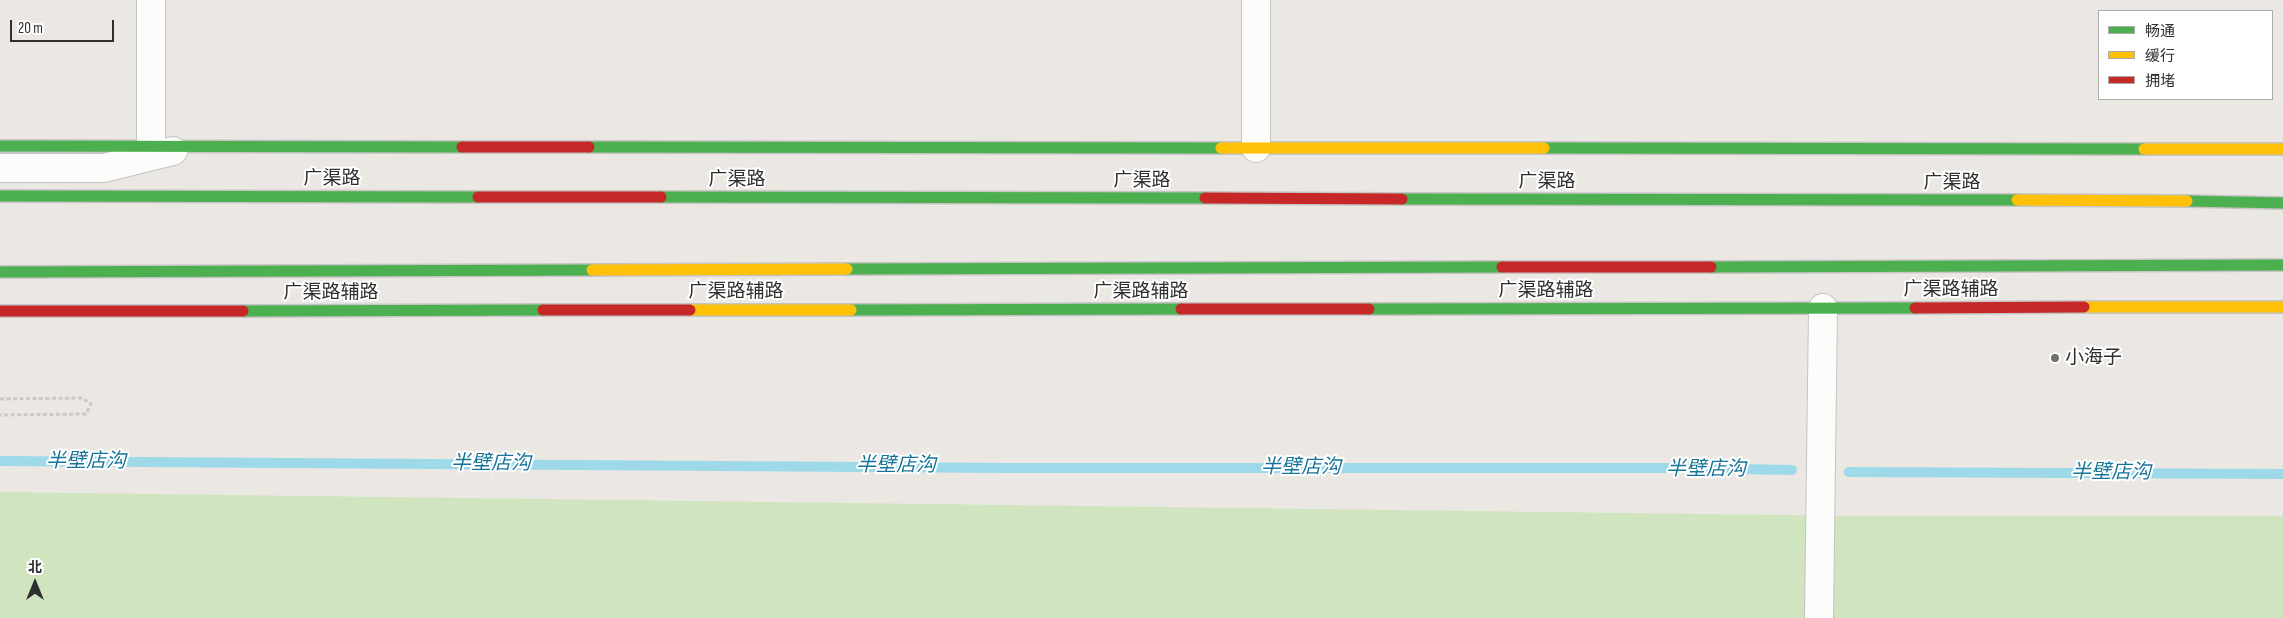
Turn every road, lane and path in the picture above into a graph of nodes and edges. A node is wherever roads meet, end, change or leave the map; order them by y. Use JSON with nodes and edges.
{"nodes":[{"id":1,"x":151,"y":0,"type":"edge"},
{"id":2,"x":1256,"y":0,"type":"edge"},
{"id":3,"x":0,"y":146,"type":"edge"},
{"id":4,"x":151,"y":146,"type":"junction"},
{"id":5,"x":189,"y":146,"type":"junction"},
{"id":6,"x":1256,"y":148,"type":"junction"},
{"id":7,"x":2283,"y":149,"type":"edge"},
{"id":8,"x":0,"y":168,"type":"edge"},
{"id":9,"x":0,"y":196,"type":"edge"},
{"id":10,"x":2283,"y":203,"type":"edge"},
{"id":11,"x":2283,"y":265,"type":"edge"},
{"id":12,"x":0,"y":272,"type":"edge"},
{"id":13,"x":2283,"y":307,"type":"edge"},
{"id":14,"x":1823,"y":308,"type":"junction"},
{"id":15,"x":0,"y":311,"type":"edge"},
{"id":16,"x":0,"y":399,"type":"edge"},
{"id":17,"x":0,"y":415,"type":"edge"},
{"id":18,"x":1819,"y":618,"type":"edge"}],
"edges":[{"from":1,"to":4,"type":"street"},
{"from":2,"to":6,"type":"street"},
{"from":3,"to":4,"type":"main road","name":"广渠路"},
{"from":4,"to":5,"type":"main road","name":"广渠路"},
{"from":5,"to":6,"type":"main road","name":"广渠路"},
{"from":5,"to":8,"type":"street"},
{"from":6,"to":7,"type":"main road","name":"广渠路"},
{"from":9,"to":10,"type":"main road","name":"广渠路"},
{"from":11,"to":12,"type":"main road"},
{"from":13,"to":14,"type":"main road","name":"广渠路辅路"},
{"from":14,"to":15,"type":"main road","name":"广渠路辅路"},
{"from":14,"to":18,"type":"street"},
{"from":16,"to":17,"type":"path"}]}
